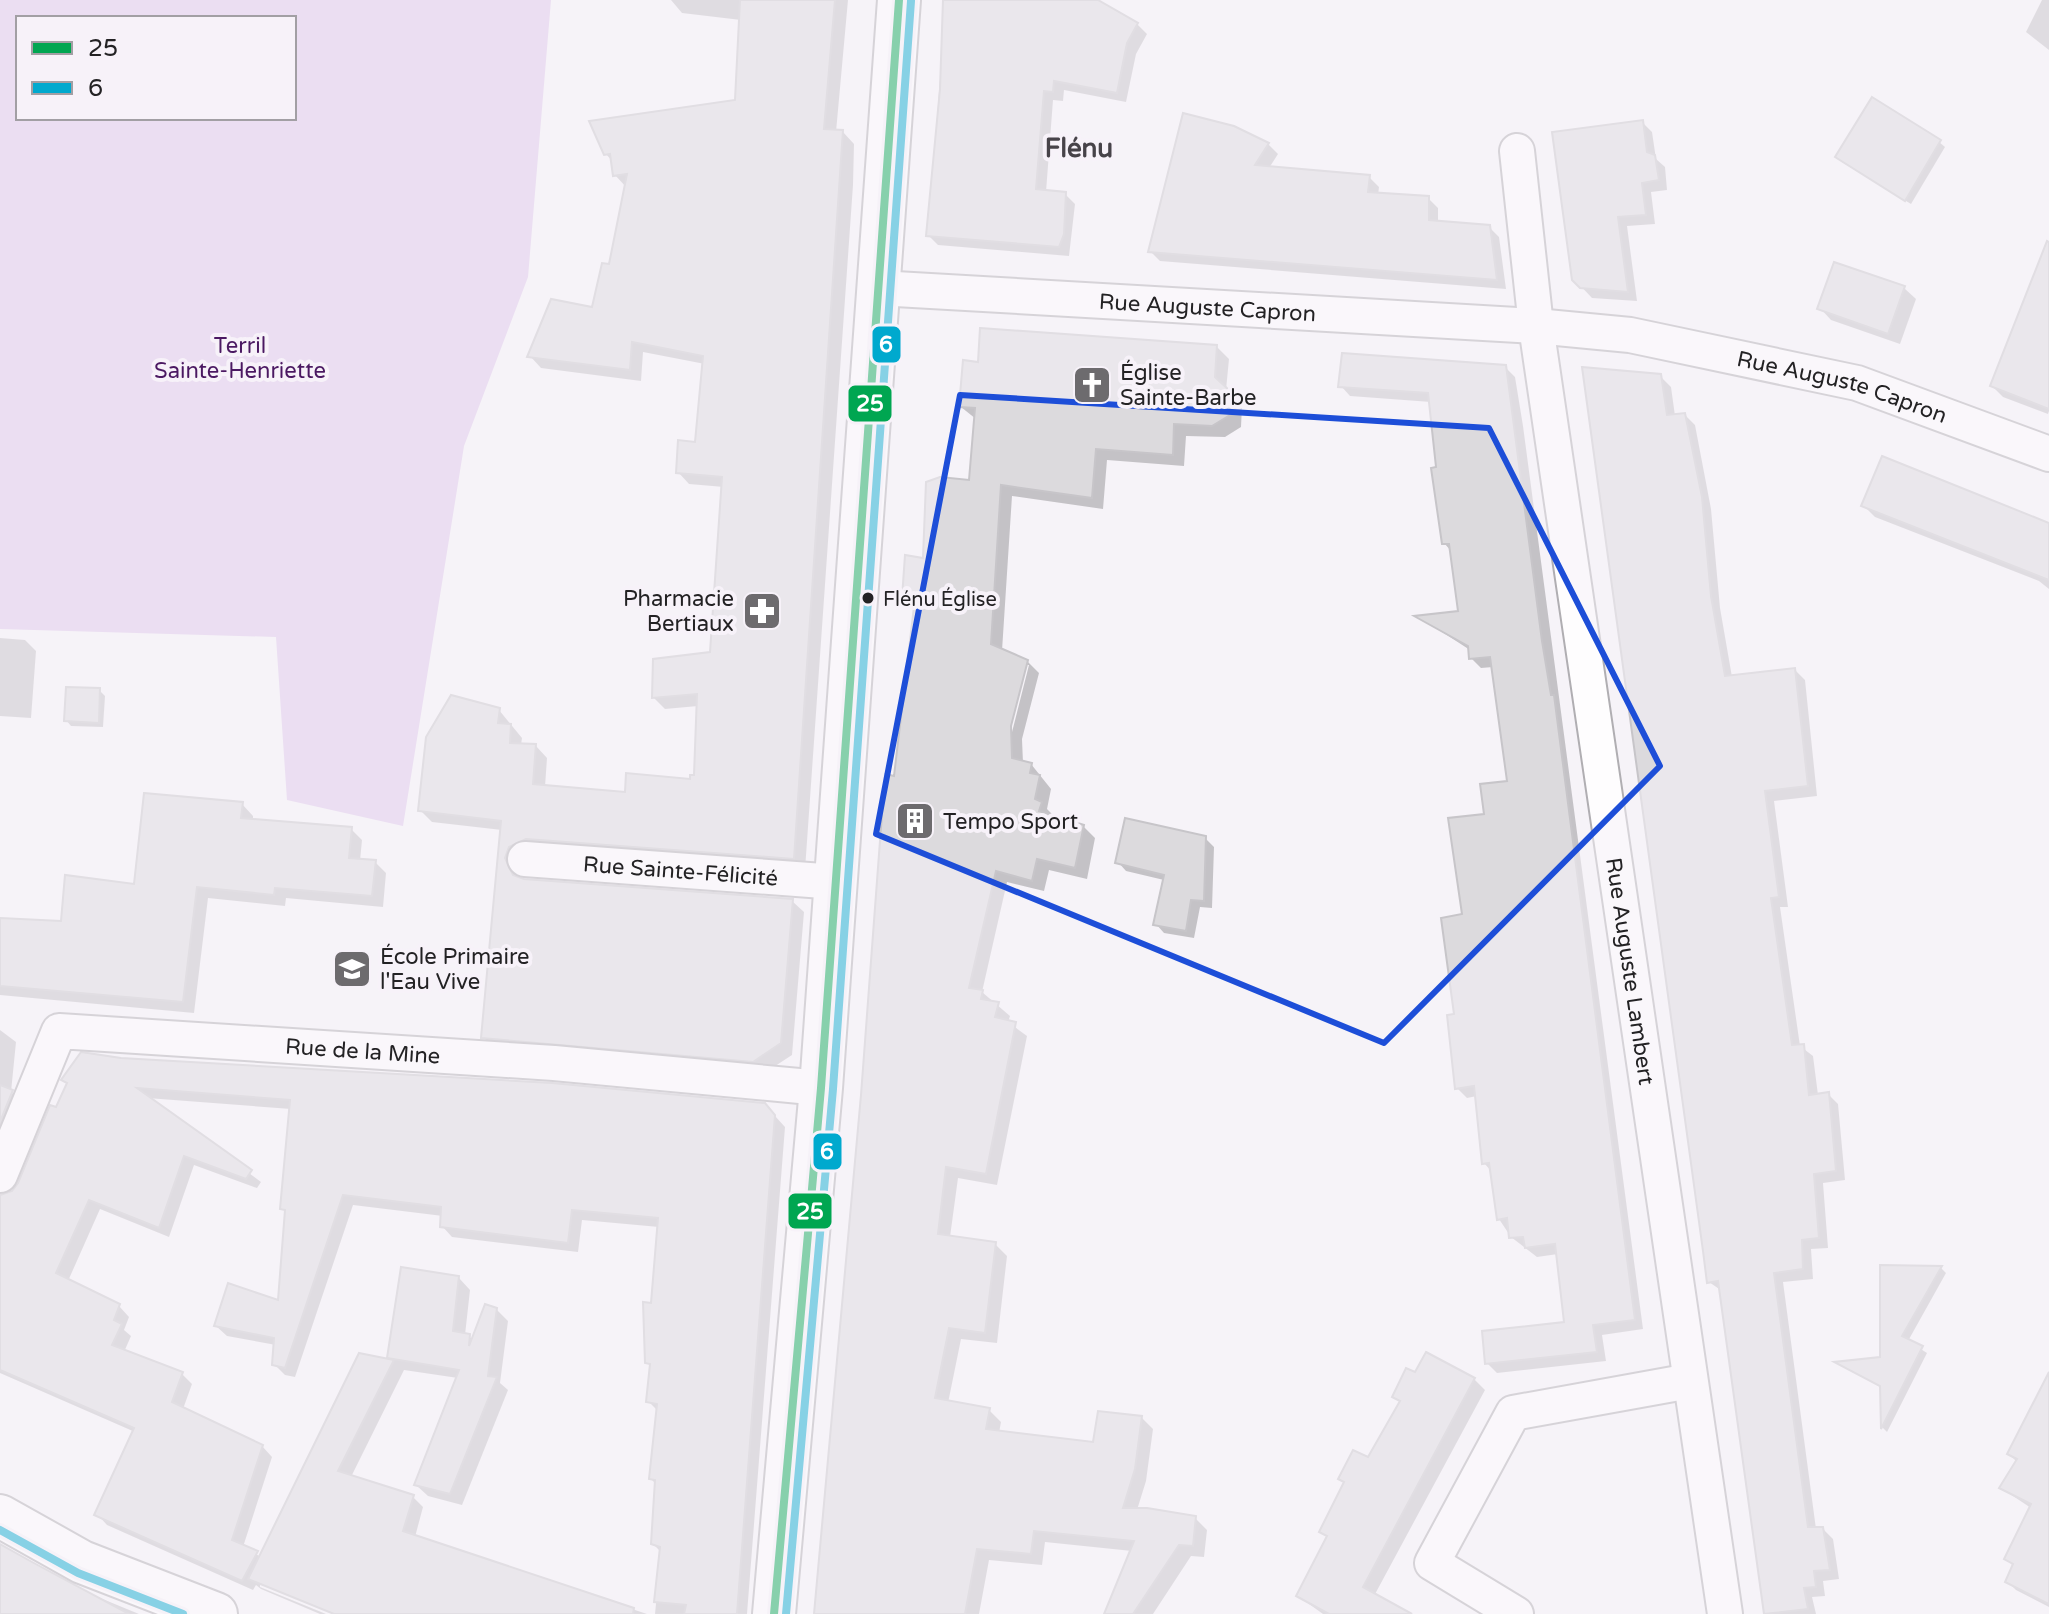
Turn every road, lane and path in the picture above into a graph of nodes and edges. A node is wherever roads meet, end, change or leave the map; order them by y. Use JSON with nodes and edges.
{"nodes":[{"id":1,"x":899,"y":0,"type":"edge"},
{"id":2,"x":1517,"y":151,"type":"dead end"},
{"id":3,"x":878,"y":288,"type":"junction"},
{"id":4,"x":1536,"y":326,"type":"junction"},
{"id":5,"x":2049,"y":454,"type":"edge"},
{"id":6,"x":525,"y":859,"type":"dead end"},
{"id":7,"x":837,"y":882,"type":"junction"},
{"id":8,"x":821,"y":1088,"type":"junction"},
{"id":9,"x":0,"y":1175,"type":"edge"},
{"id":10,"x":1690,"y":1381,"type":"junction"},
{"id":11,"x":0,"y":1516,"type":"edge"},
{"id":12,"x":216,"y":1614,"type":"edge"},
{"id":13,"x":774,"y":1614,"type":"edge"},
{"id":14,"x":1516,"y":1614,"type":"edge"},
{"id":15,"x":1725,"y":1614,"type":"edge"}],
"edges":[{"from":1,"to":3,"type":"street"},
{"from":2,"to":4,"type":"street"},
{"from":3,"to":4,"type":"street","name":"Rue Auguste Capron"},
{"from":3,"to":7,"type":"street"},
{"from":4,"to":5,"type":"street","name":"Rue Auguste Capron"},
{"from":4,"to":10,"type":"street","name":"Rue Auguste Lambert"},
{"from":6,"to":7,"type":"street","name":"Rue Sainte-Félicité"},
{"from":7,"to":8,"type":"street"},
{"from":8,"to":9,"type":"street","name":"Rue de la Mine"},
{"from":8,"to":13,"type":"street"},
{"from":10,"to":14,"type":"street"},
{"from":10,"to":15,"type":"street","name":"Rue Auguste Lambert"},
{"from":11,"to":12,"type":"street"}]}
